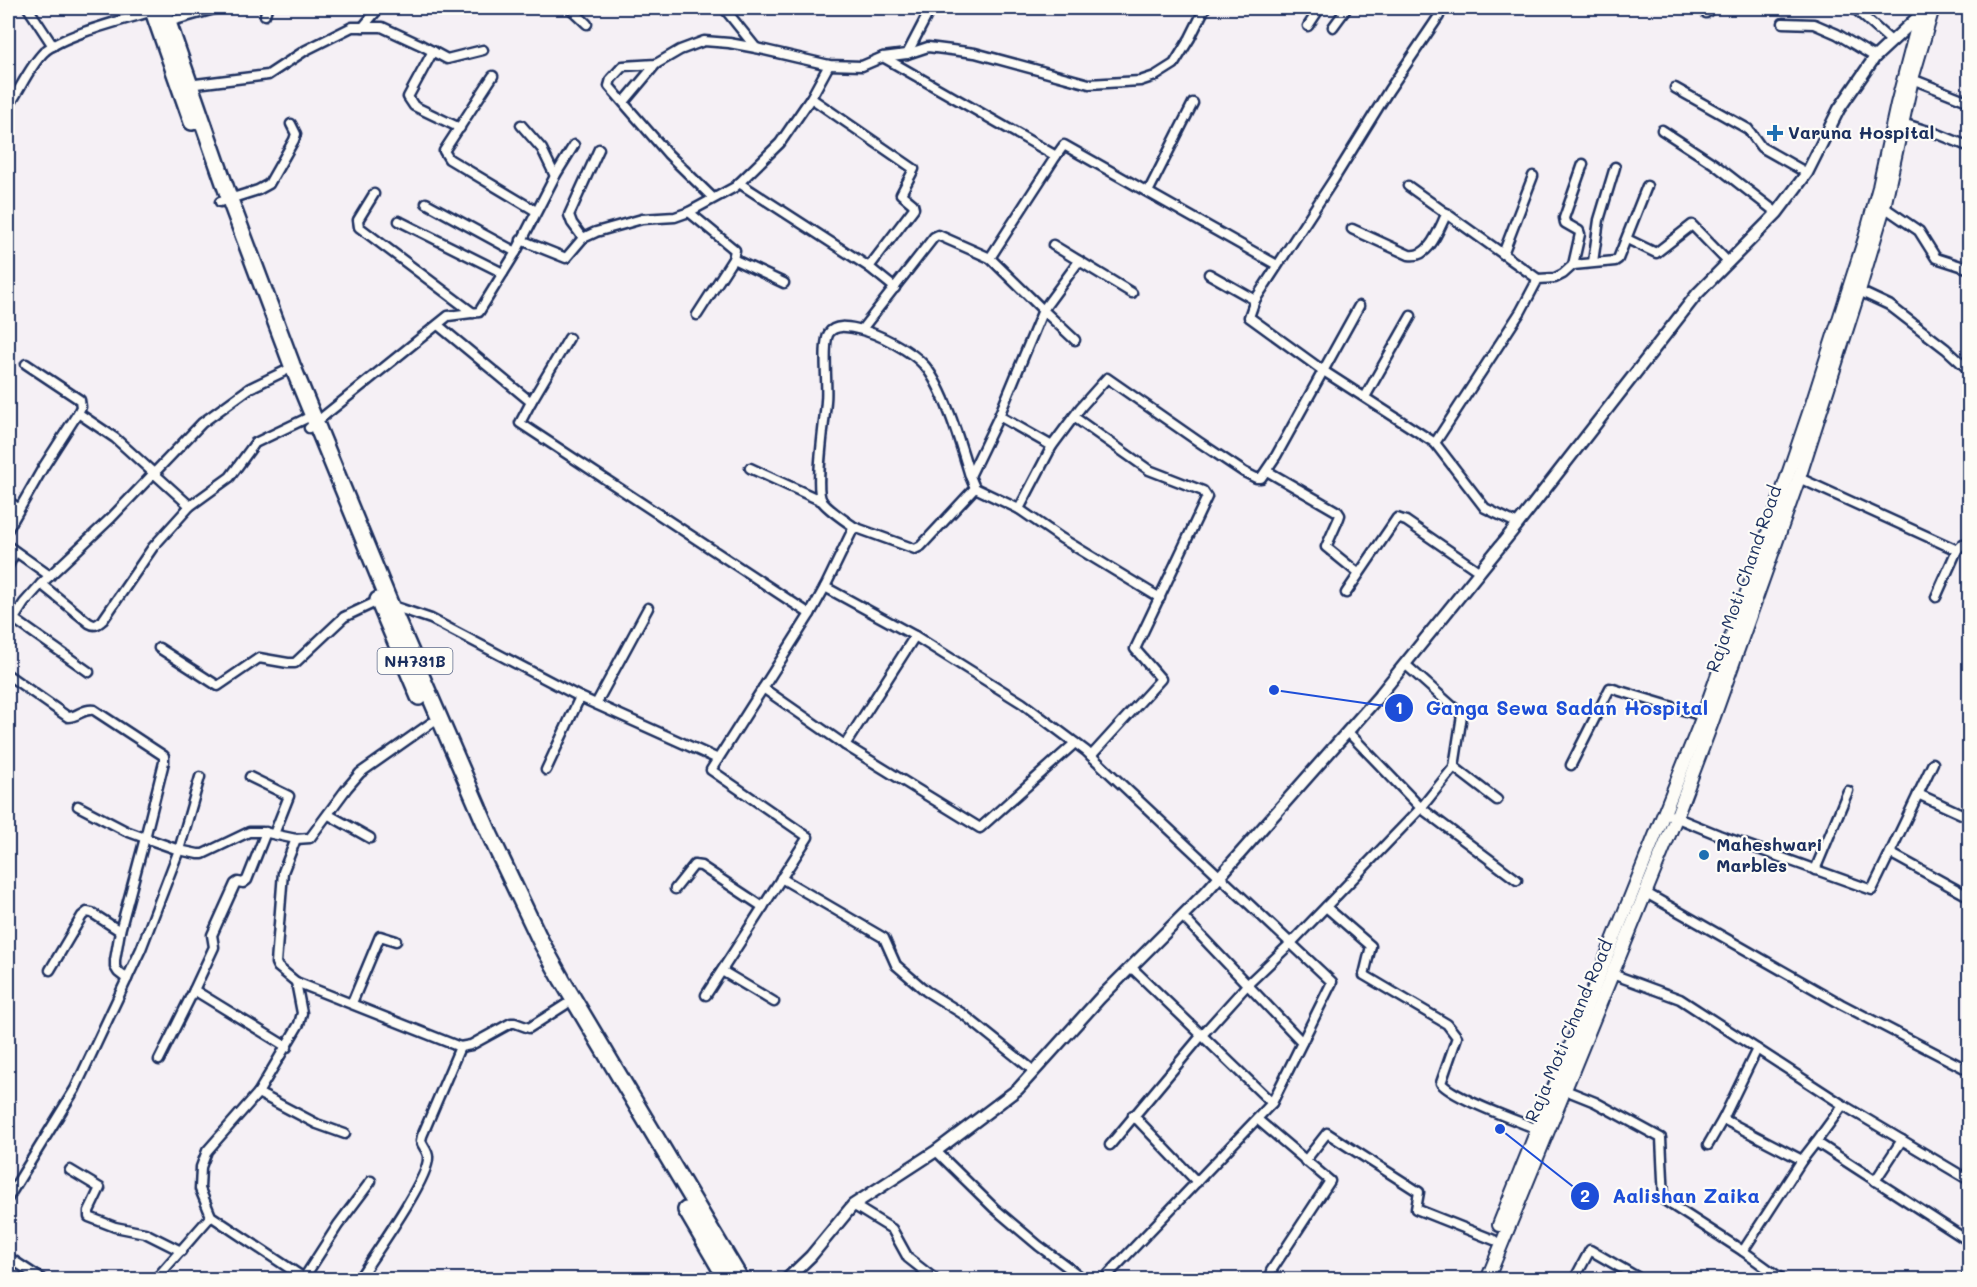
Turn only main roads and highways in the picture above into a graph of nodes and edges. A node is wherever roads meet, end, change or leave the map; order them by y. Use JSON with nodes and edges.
{"nodes":[{"id":1,"x":1927,"y":10,"type":"edge"},
{"id":2,"x":159,"y":12,"type":"edge"},
{"id":3,"x":225,"y":201,"type":"junction"},
{"id":4,"x":310,"y":423,"type":"junction"},
{"id":5,"x":385,"y":604,"type":"junction"},
{"id":6,"x":1670,"y":815,"type":"junction"},
{"id":7,"x":727,"y":1280,"type":"edge"},
{"id":8,"x":741,"y":1280,"type":"edge"},
{"id":9,"x":1478,"y":1280,"type":"edge"},
{"id":10,"x":1486,"y":1280,"type":"edge"}],
"edges":[{"from":1,"to":6,"type":"main road"},
{"from":1,"to":6,"type":"main road","name":"Raja Moti Chand Road"},
{"from":2,"to":3,"type":"highway","number":"NH731B"},
{"from":3,"to":4,"type":"highway","number":"NH731B"},
{"from":3,"to":4,"type":"highway","number":"NH731B"},
{"from":4,"to":5,"type":"highway","number":"NH731B"},
{"from":5,"to":7,"type":"highway","number":"NH731B"},
{"from":5,"to":8,"type":"highway","number":"NH731B"},
{"from":6,"to":9,"type":"main road"},
{"from":6,"to":10,"type":"main road","name":"Raja Moti Chand Road"}]}
